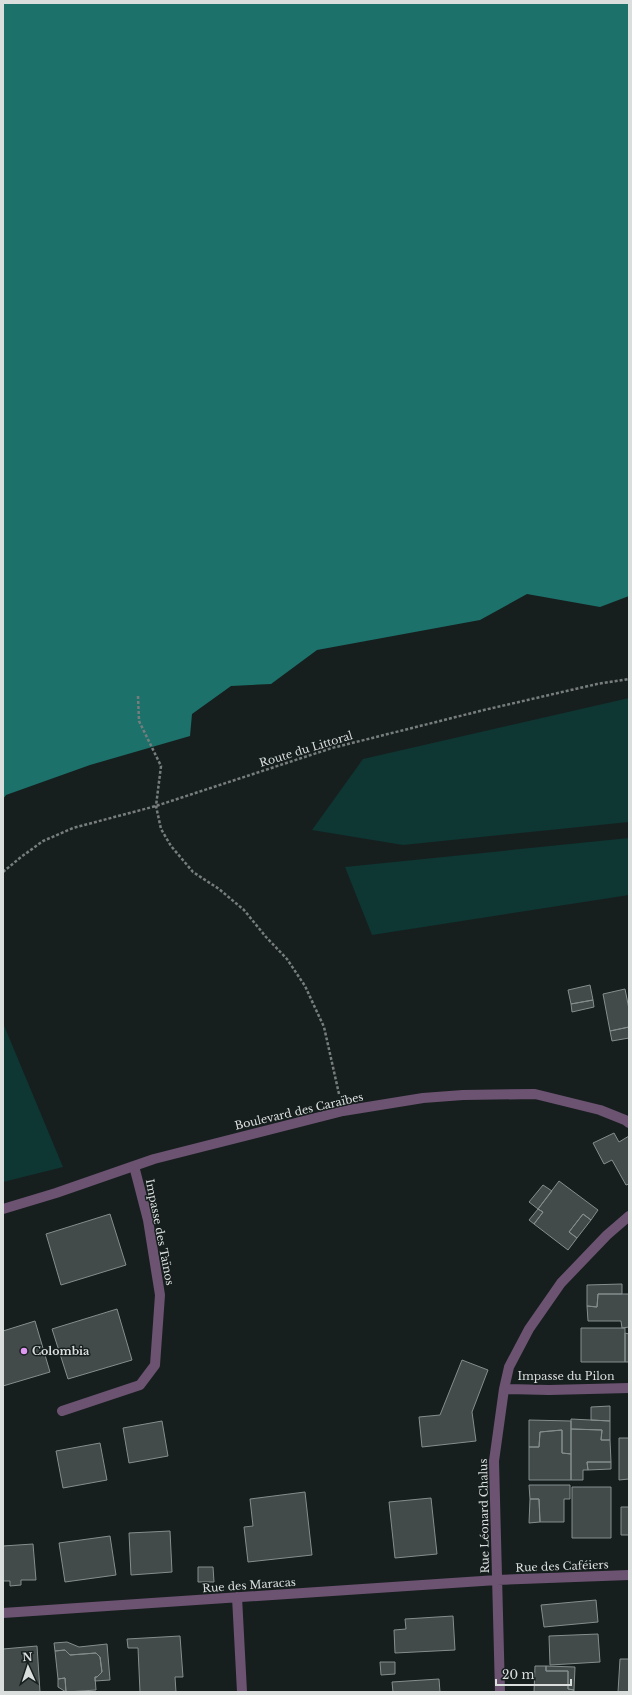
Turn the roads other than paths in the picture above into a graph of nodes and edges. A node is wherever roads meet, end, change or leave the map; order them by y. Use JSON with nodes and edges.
{"nodes":[{"id":1,"x":629,"y":1123,"type":"edge"},
{"id":2,"x":134,"y":1166,"type":"junction"},
{"id":3,"x":3,"y":1209,"type":"edge"},
{"id":4,"x":629,"y":1216,"type":"edge"},
{"id":5,"x":629,"y":1388,"type":"edge"},
{"id":6,"x":504,"y":1389,"type":"junction"},
{"id":7,"x":62,"y":1411,"type":"dead end"},
{"id":8,"x":629,"y":1575,"type":"edge"},
{"id":9,"x":497,"y":1580,"type":"junction"},
{"id":10,"x":237,"y":1597,"type":"junction"},
{"id":11,"x":3,"y":1613,"type":"edge"},
{"id":12,"x":242,"y":1692,"type":"edge"},
{"id":13,"x":500,"y":1692,"type":"edge"}],
"edges":[{"from":1,"to":2,"type":"street","name":"Boulevard des Caraïbes"},
{"from":2,"to":3,"type":"street","name":"Boulevard des Caraïbes"},
{"from":2,"to":7,"type":"street","name":"Impasse des Taïnos"},
{"from":4,"to":6,"type":"street","name":"Rue Léonard Chalus"},
{"from":5,"to":6,"type":"street","name":"Impasse du Pilon"},
{"from":6,"to":9,"type":"street","name":"Rue Léonard Chalus"},
{"from":8,"to":9,"type":"street","name":"Rue des Caféiers"},
{"from":9,"to":10,"type":"street","name":"Rue des Maracas"},
{"from":9,"to":13,"type":"street","name":"Rue Léonard Chalus"},
{"from":10,"to":11,"type":"street","name":"Rue des Maracas"},
{"from":10,"to":12,"type":"street"}]}
